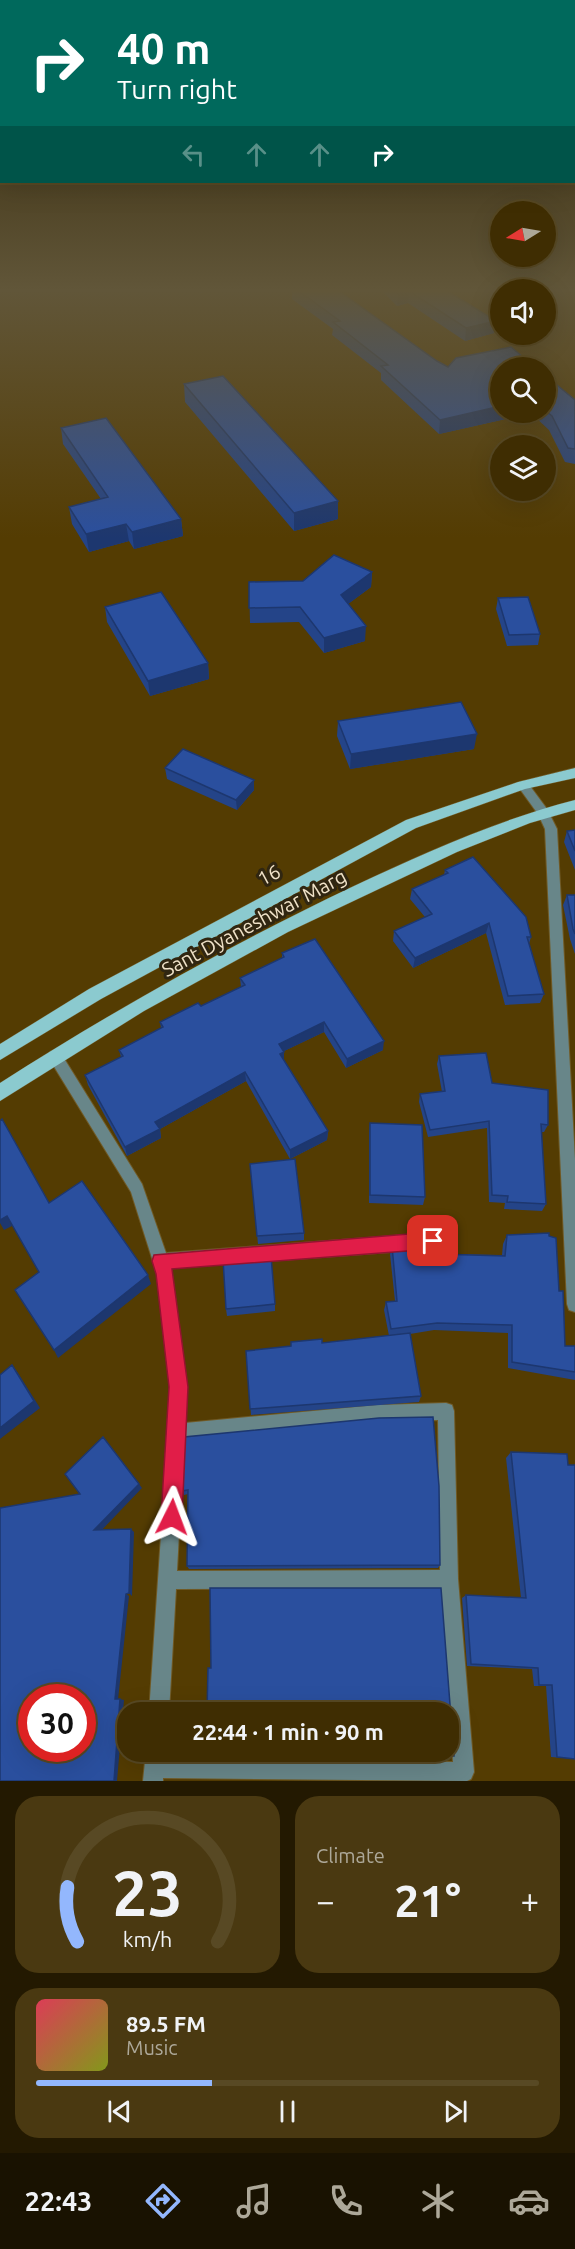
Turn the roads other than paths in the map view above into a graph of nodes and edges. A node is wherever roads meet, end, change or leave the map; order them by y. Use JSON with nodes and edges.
{"nodes":[{"id":1,"x":575,"y":773,"type":"edge"},
{"id":2,"x":523,"y":785,"type":"junction"},
{"id":3,"x":575,"y":805,"type":"edge"},
{"id":4,"x":543,"y":812,"type":"junction"},
{"id":5,"x":0,"y":1053,"type":"edge"},
{"id":6,"x":56,"y":1056,"type":"junction"},
{"id":7,"x":0,"y":1093,"type":"edge"},
{"id":8,"x":571,"y":1188,"type":"edge"},
{"id":9,"x":433,"y":1241,"type":"edge"},
{"id":10,"x":161,"y":1261,"type":"junction"},
{"id":11,"x":575,"y":1304,"type":"edge"},
{"id":12,"x":176,"y":1432,"type":"junction"},
{"id":13,"x":168,"y":1580,"type":"junction"},
{"id":14,"x":449,"y":1580,"type":"junction"},
{"id":15,"x":160,"y":1702,"type":"edge"},
{"id":16,"x":154,"y":1767,"type":"edge"}],
"edges":[{"from":1,"to":2,"type":"main road","name":"16"},
{"from":2,"to":4,"type":"street"},
{"from":2,"to":5,"type":"main road","name":"16"},
{"from":3,"to":4,"type":"main road","name":"Sant Dyaneshwar Marg"},
{"from":4,"to":6,"type":"main road","name":"Sant Dyaneshwar Marg"},
{"from":4,"to":8,"type":"street"},
{"from":6,"to":7,"type":"main road","name":"Sant Dyaneshwar Marg"},
{"from":6,"to":10,"type":"street"},
{"from":8,"to":11,"type":"street"},
{"from":9,"to":10,"type":"street"},
{"from":10,"to":12,"type":"street"},
{"from":12,"to":13,"type":"street"},
{"from":12,"to":14,"type":"street"},
{"from":13,"to":14,"type":"street"},
{"from":13,"to":15,"type":"street"},
{"from":14,"to":16,"type":"street"}]}
